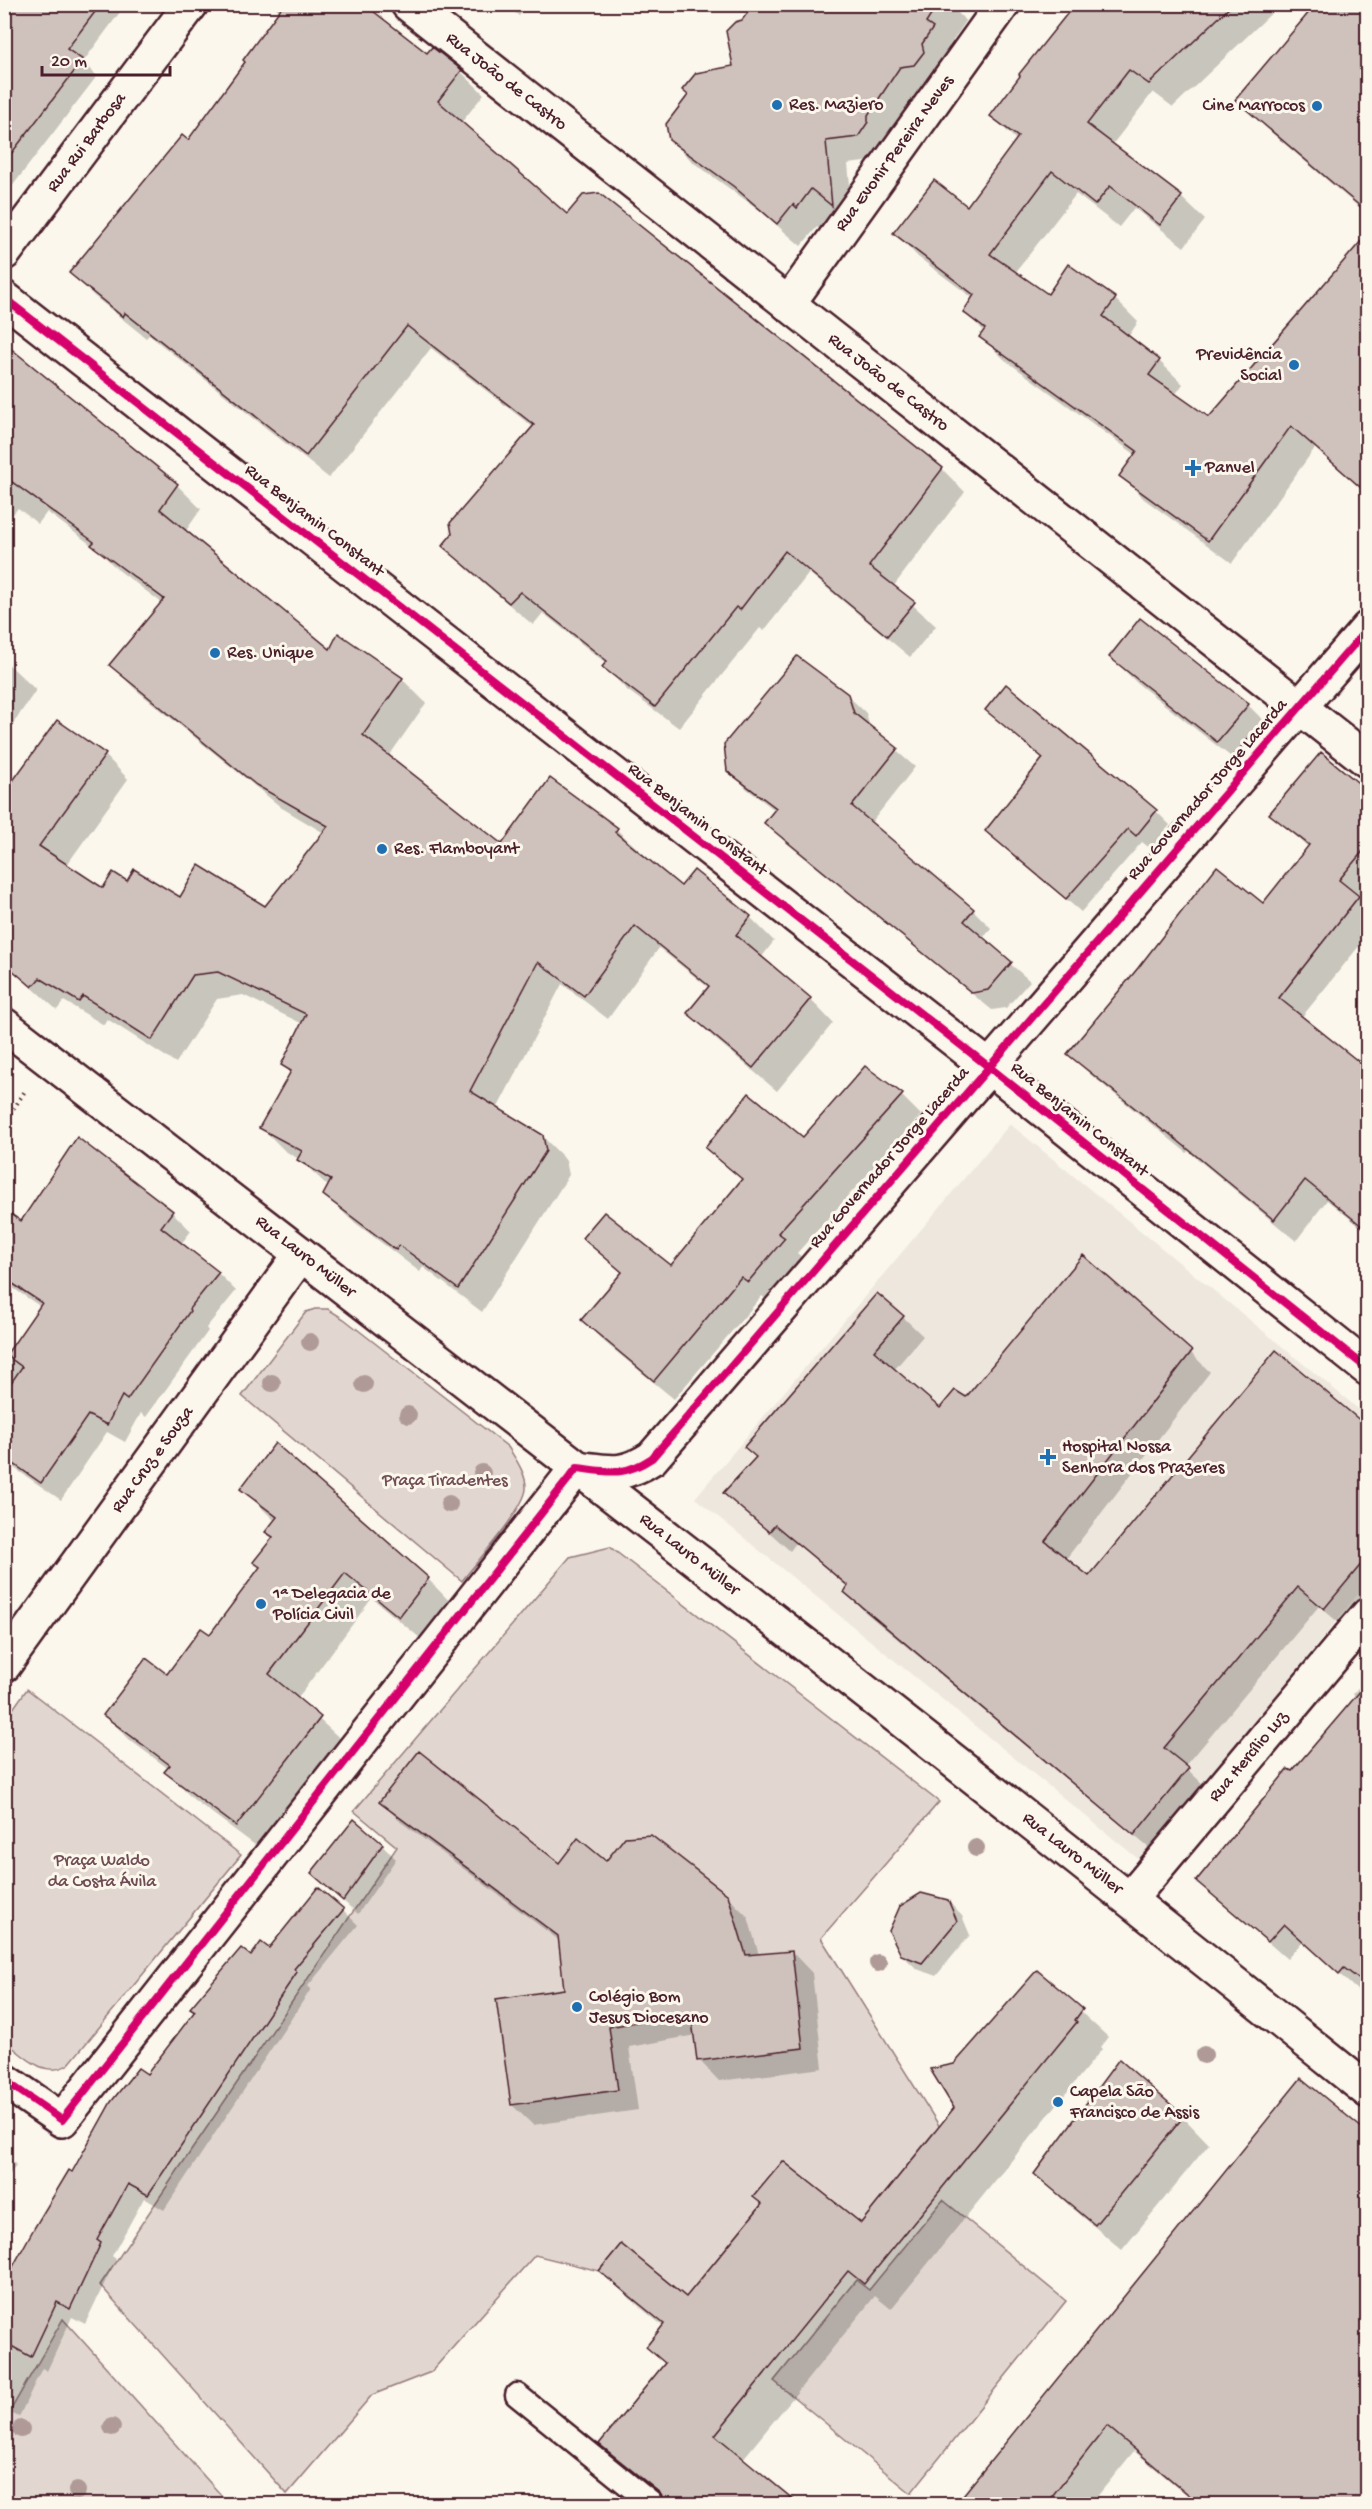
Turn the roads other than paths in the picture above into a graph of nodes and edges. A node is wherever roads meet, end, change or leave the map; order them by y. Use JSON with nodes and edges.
{"nodes":[{"id":1,"x":191,"y":4,"type":"edge"},
{"id":2,"x":408,"y":4,"type":"edge"},
{"id":3,"x":1003,"y":4,"type":"edge"},
{"id":4,"x":4,"y":253,"type":"edge"},
{"id":5,"x":4,"y":298,"type":"edge"},
{"id":6,"x":788,"y":304,"type":"junction"},
{"id":7,"x":1368,"y":628,"type":"edge"},
{"id":8,"x":1299,"y":707,"type":"junction"},
{"id":9,"x":1368,"y":761,"type":"edge"},
{"id":10,"x":4,"y":1025,"type":"edge"},
{"id":11,"x":989,"y":1067,"type":"junction"},
{"id":12,"x":301,"y":1254,"type":"junction"},
{"id":13,"x":1368,"y":1370,"type":"edge"},
{"id":14,"x":578,"y":1468,"type":"junction"},
{"id":15,"x":1368,"y":1615,"type":"edge"},
{"id":16,"x":4,"y":1665,"type":"edge"},
{"id":17,"x":1130,"y":1899,"type":"junction"},
{"id":18,"x":4,"y":2080,"type":"edge"},
{"id":19,"x":1368,"y":2091,"type":"edge"},
{"id":20,"x":517,"y":2395,"type":"dead end"},
{"id":21,"x":652,"y":2505,"type":"edge"}],
"edges":[{"from":1,"to":4,"type":"street","name":"Rua Rui Barbosa"},
{"from":2,"to":6,"type":"street","name":"Rua João de Castro"},
{"from":3,"to":6,"type":"street","name":"Rua Evonir Pereira Neves"},
{"from":5,"to":11,"type":"street","name":"Rua Benjamin Constant"},
{"from":6,"to":8,"type":"street","name":"Rua João de Castro"},
{"from":7,"to":8,"type":"street","name":"Rua Governador Jorge Lacerda"},
{"from":8,"to":9,"type":"street","name":"Rua João de Castro"},
{"from":8,"to":11,"type":"street","name":"Rua Governador Jorge Lacerda"},
{"from":10,"to":12,"type":"street","name":"Rua Lauro Müller"},
{"from":11,"to":13,"type":"street","name":"Rua Benjamin Constant"},
{"from":11,"to":14,"type":"street","name":"Rua Governador Jorge Lacerda"},
{"from":12,"to":14,"type":"street","name":"Rua Lauro Müller"},
{"from":12,"to":16,"type":"street","name":"Rua Cruz e Souza"},
{"from":14,"to":17,"type":"street","name":"Rua Lauro Müller"},
{"from":14,"to":18,"type":"street"},
{"from":15,"to":17,"type":"street","name":"Rua Hercílio Luz"},
{"from":17,"to":19,"type":"street","name":"Rua Lauro Müller"},
{"from":20,"to":21,"type":"lane"}]}
